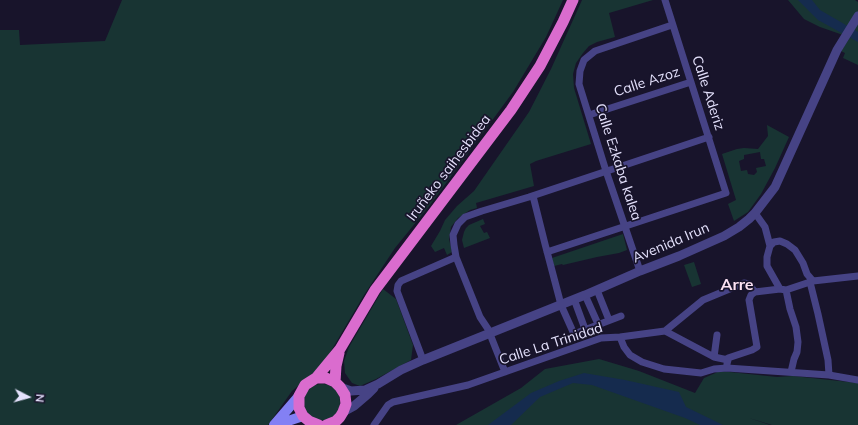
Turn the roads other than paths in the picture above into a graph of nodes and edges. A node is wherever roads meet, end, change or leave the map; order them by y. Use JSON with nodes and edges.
{"nodes":[{"id":1,"x":572,"y":0,"type":"edge"},
{"id":2,"x":665,"y":0,"type":"edge"},
{"id":3,"x":858,"y":16,"type":"edge"},
{"id":4,"x":672,"y":25,"type":"junction"},
{"id":5,"x":691,"y":82,"type":"junction"},
{"id":6,"x":589,"y":115,"type":"junction"},
{"id":7,"x":709,"y":137,"type":"junction"},
{"id":8,"x":606,"y":172,"type":"junction"},
{"id":9,"x":533,"y":196,"type":"junction"},
{"id":10,"x":755,"y":213,"type":"junction"},
{"id":11,"x":625,"y":226,"type":"junction"},
{"id":12,"x":770,"y":246,"type":"junction"},
{"id":13,"x":547,"y":252,"type":"junction"},
{"id":14,"x":456,"y":257,"type":"junction"},
{"id":15,"x":640,"y":271,"type":"junction"},
{"id":16,"x":858,"y":276,"type":"edge"},
{"id":17,"x":812,"y":281,"type":"junction"},
{"id":18,"x":597,"y":290,"type":"junction"},
{"id":19,"x":783,"y":290,"type":"junction"},
{"id":20,"x":755,"y":292,"type":"junction"},
{"id":21,"x":585,"y":295,"type":"junction"},
{"id":22,"x":574,"y":300,"type":"junction"},
{"id":23,"x":561,"y":305,"type":"junction"},
{"id":24,"x":621,"y":316,"type":"dead end"},
{"id":25,"x":609,"y":320,"type":"junction"},
{"id":26,"x":598,"y":324,"type":"junction"},
{"id":27,"x":585,"y":329,"type":"junction"},
{"id":28,"x":665,"y":331,"type":"junction"},
{"id":29,"x":489,"y":334,"type":"junction"},
{"id":30,"x":717,"y":335,"type":"dead end"},
{"id":31,"x":620,"y":337,"type":"junction"},
{"id":32,"x":340,"y":349,"type":"junction"},
{"id":33,"x":714,"y":357,"type":"junction"},
{"id":34,"x":423,"y":360,"type":"junction"},
{"id":35,"x":727,"y":364,"type":"junction"},
{"id":36,"x":505,"y":372,"type":"junction"},
{"id":37,"x":791,"y":372,"type":"junction"},
{"id":38,"x":829,"y":375,"type":"junction"},
{"id":39,"x":316,"y":378,"type":"junction"},
{"id":40,"x":858,"y":380,"type":"edge"},
{"id":41,"x":338,"y":384,"type":"junction"},
{"id":42,"x":378,"y":384,"type":"junction"},
{"id":43,"x":299,"y":396,"type":"junction"},
{"id":44,"x":303,"y":420,"type":"edge"},
{"id":45,"x":336,"y":421,"type":"edge"},
{"id":46,"x":274,"y":425,"type":"edge"},
{"id":47,"x":281,"y":425,"type":"edge"},
{"id":48,"x":319,"y":425,"type":"edge"},
{"id":49,"x":374,"y":425,"type":"edge"}],
"edges":[{"from":1,"to":32,"type":"highway","name":"Iruñeko saihesbidea"},
{"from":2,"to":4,"type":"street","name":"Calle Aderiz"},
{"from":3,"to":10,"type":"street","name":"Avenida Irun"},
{"from":4,"to":5,"type":"street","name":"Calle Aderiz"},
{"from":4,"to":6,"type":"street","name":"Calle Ezkaba kalea"},
{"from":5,"to":6,"type":"street","name":"Calle Azoz"},
{"from":5,"to":7,"type":"street","name":"Calle Aderiz"},
{"from":6,"to":8,"type":"street","name":"Calle Ezkaba kalea"},
{"from":7,"to":8,"type":"street"},
{"from":7,"to":11,"type":"street","name":"Calle Aderiz"},
{"from":8,"to":9,"type":"street"},
{"from":8,"to":11,"type":"street","name":"Calle Ezkaba kalea"},
{"from":9,"to":13,"type":"street"},
{"from":9,"to":14,"type":"street"},
{"from":10,"to":12,"type":"street"},
{"from":10,"to":15,"type":"street","name":"Avenida Irun"},
{"from":11,"to":13,"type":"street"},
{"from":11,"to":15,"type":"street","name":"Calle Ezkaba kalea"},
{"from":12,"to":17,"type":"street"},
{"from":12,"to":19,"type":"street"},
{"from":13,"to":23,"type":"street"},
{"from":14,"to":29,"type":"street"},
{"from":14,"to":34,"type":"street"},
{"from":15,"to":18,"type":"street","name":"Avenida Irun"},
{"from":16,"to":17,"type":"street"},
{"from":17,"to":19,"type":"street"},
{"from":17,"to":38,"type":"street"},
{"from":18,"to":21,"type":"street","name":"Avenida Irun"},
{"from":18,"to":25,"type":"street"},
{"from":19,"to":20,"type":"street"},
{"from":19,"to":37,"type":"street"},
{"from":20,"to":28,"type":"street"},
{"from":20,"to":35,"type":"street"},
{"from":21,"to":22,"type":"street","name":"Avenida Irun"},
{"from":21,"to":26,"type":"street"},
{"from":22,"to":23,"type":"street","name":"Avenida Irun"},
{"from":22,"to":27,"type":"street"},
{"from":23,"to":27,"type":"street"},
{"from":23,"to":29,"type":"street","name":"Avenida Irun"},
{"from":24,"to":25,"type":"street"},
{"from":25,"to":26,"type":"street"},
{"from":26,"to":27,"type":"street"},
{"from":28,"to":31,"type":"street","name":"Calle La Trinidad"},
{"from":28,"to":33,"type":"street"},
{"from":29,"to":34,"type":"street","name":"Avenida Irun"},
{"from":29,"to":36,"type":"street"},
{"from":30,"to":33,"type":"street"},
{"from":31,"to":35,"type":"street"},
{"from":31,"to":36,"type":"street","name":"Calle La Trinidad"},
{"from":32,"to":39,"type":"highway","name":"Iruñeko saihesbidea"},
{"from":32,"to":41,"type":"highway","name":"Iruñeko saihesbidea"},
{"from":33,"to":35,"type":"street"},
{"from":34,"to":42,"type":"street","name":"Avenida Irun"},
{"from":35,"to":37,"type":"street"},
{"from":36,"to":49,"type":"street","name":"Calle La Trinidad"},
{"from":37,"to":38,"type":"street"},
{"from":38,"to":40,"type":"street"},
{"from":39,"to":41,"type":"highway"},
{"from":39,"to":43,"type":"highway","name":"Iruñeko saihesbidea"},
{"from":41,"to":42,"type":"street"},
{"from":41,"to":45,"type":"highway"},
{"from":42,"to":45,"type":"street"},
{"from":43,"to":44,"type":"highway"},
{"from":43,"to":46,"type":"main road"},
{"from":44,"to":47,"type":"main road"},
{"from":44,"to":48,"type":"highway"}]}
